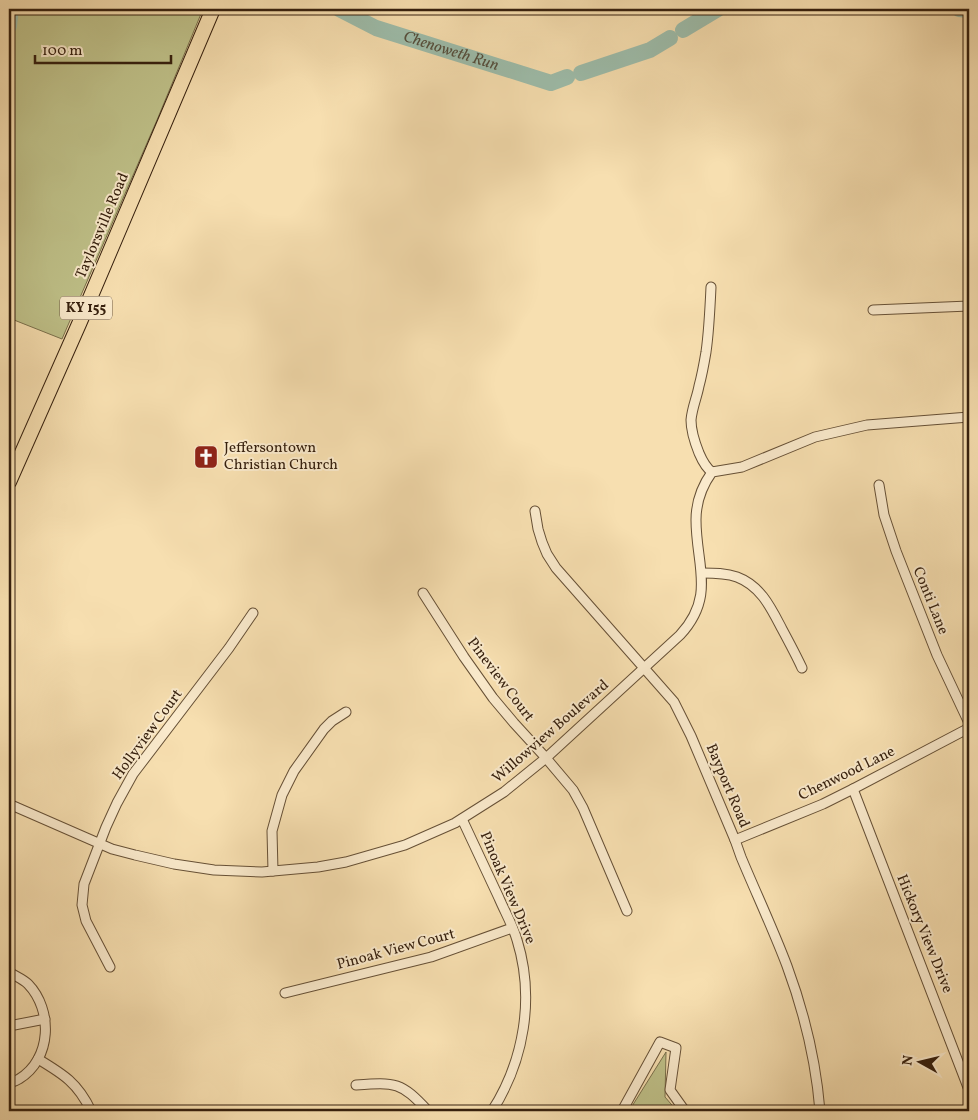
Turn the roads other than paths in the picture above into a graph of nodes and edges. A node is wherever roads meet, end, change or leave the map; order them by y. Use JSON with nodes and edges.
{"nodes":[{"id":1,"x":213,"y":9,"type":"edge"},
{"id":2,"x":711,"y":287,"type":"dead end"},
{"id":3,"x":969,"y":306,"type":"edge"},
{"id":4,"x":873,"y":310,"type":"dead end"},
{"id":5,"x":969,"y":416,"type":"edge"},
{"id":6,"x":712,"y":472,"type":"junction"},
{"id":7,"x":9,"y":482,"type":"edge"},
{"id":8,"x":879,"y":485,"type":"dead end"},
{"id":9,"x":535,"y":511,"type":"dead end"},
{"id":10,"x":702,"y":573,"type":"junction"},
{"id":11,"x":424,"y":593,"type":"dead end"},
{"id":12,"x":253,"y":613,"type":"dead end"},
{"id":13,"x":645,"y":668,"type":"junction"},
{"id":14,"x":802,"y":668,"type":"dead end"},
{"id":15,"x":346,"y":712,"type":"dead end"},
{"id":16,"x":969,"y":723,"type":"edge"},
{"id":17,"x":969,"y":728,"type":"edge"},
{"id":18,"x":546,"y":758,"type":"junction"},
{"id":19,"x":853,"y":789,"type":"junction"},
{"id":20,"x":9,"y":804,"type":"edge"},
{"id":21,"x":462,"y":819,"type":"junction"},
{"id":22,"x":735,"y":840,"type":"junction"},
{"id":23,"x":100,"y":844,"type":"junction"},
{"id":24,"x":273,"y":871,"type":"junction"},
{"id":25,"x":627,"y":911,"type":"dead end"},
{"id":26,"x":512,"y":928,"type":"junction"},
{"id":27,"x":110,"y":967,"type":"dead end"},
{"id":28,"x":9,"y":972,"type":"edge"},
{"id":29,"x":285,"y":993,"type":"dead end"},
{"id":30,"x":45,"y":1019,"type":"junction"},
{"id":31,"x":9,"y":1026,"type":"edge"},
{"id":32,"x":38,"y":1059,"type":"junction"},
{"id":33,"x":9,"y":1083,"type":"edge"},
{"id":34,"x":356,"y":1085,"type":"dead end"},
{"id":35,"x":969,"y":1090,"type":"edge"},
{"id":36,"x":969,"y":1106,"type":"edge"},
{"id":37,"x":91,"y":1111,"type":"edge"},
{"id":38,"x":428,"y":1111,"type":"edge"},
{"id":39,"x":492,"y":1111,"type":"edge"},
{"id":40,"x":622,"y":1111,"type":"edge"},
{"id":41,"x":684,"y":1111,"type":"edge"},
{"id":42,"x":820,"y":1111,"type":"edge"},
{"id":43,"x":968,"y":1111,"type":"edge"}],
"edges":[{"from":1,"to":7,"type":"main road","name":"Taylorsville Road","number":"KY 155"},
{"from":2,"to":6,"type":"street"},
{"from":3,"to":4,"type":"street"},
{"from":5,"to":6,"type":"street"},
{"from":6,"to":10,"type":"street","name":"Willowview Boulevard"},
{"from":8,"to":16,"type":"street","name":"Conti Lane"},
{"from":9,"to":13,"type":"street","name":"Bayport Road"},
{"from":10,"to":13,"type":"street","name":"Willowview Boulevard"},
{"from":10,"to":14,"type":"street"},
{"from":11,"to":18,"type":"street","name":"Pineview Court"},
{"from":12,"to":23,"type":"street","name":"Hollyview Court"},
{"from":13,"to":18,"type":"street","name":"Willowview Boulevard"},
{"from":13,"to":22,"type":"street","name":"Bayport Road"},
{"from":15,"to":24,"type":"street"},
{"from":17,"to":19,"type":"street","name":"Chenwood Lane"},
{"from":18,"to":21,"type":"street","name":"Willowview Boulevard"},
{"from":18,"to":25,"type":"street","name":"Pineview Court"},
{"from":19,"to":22,"type":"street","name":"Chenwood Lane"},
{"from":19,"to":35,"type":"street","name":"Hickory View Drive"},
{"from":20,"to":23,"type":"street","name":"Willowview Boulevard"},
{"from":21,"to":24,"type":"street","name":"Willowview Boulevard"},
{"from":21,"to":26,"type":"street","name":"Pinoak View Drive"},
{"from":22,"to":42,"type":"street","name":"Bayport Road"},
{"from":23,"to":24,"type":"street","name":"Willowview Boulevard"},
{"from":23,"to":27,"type":"street","name":"Hollyview Court"},
{"from":26,"to":29,"type":"street","name":"Pinoak View Court"},
{"from":26,"to":39,"type":"street","name":"Pinoak View Drive"},
{"from":28,"to":30,"type":"street"},
{"from":30,"to":31,"type":"street"},
{"from":30,"to":32,"type":"street"},
{"from":32,"to":33,"type":"street"},
{"from":32,"to":37,"type":"street"},
{"from":34,"to":38,"type":"street"},
{"from":36,"to":43,"type":"street"},
{"from":40,"to":41,"type":"street"}]}
